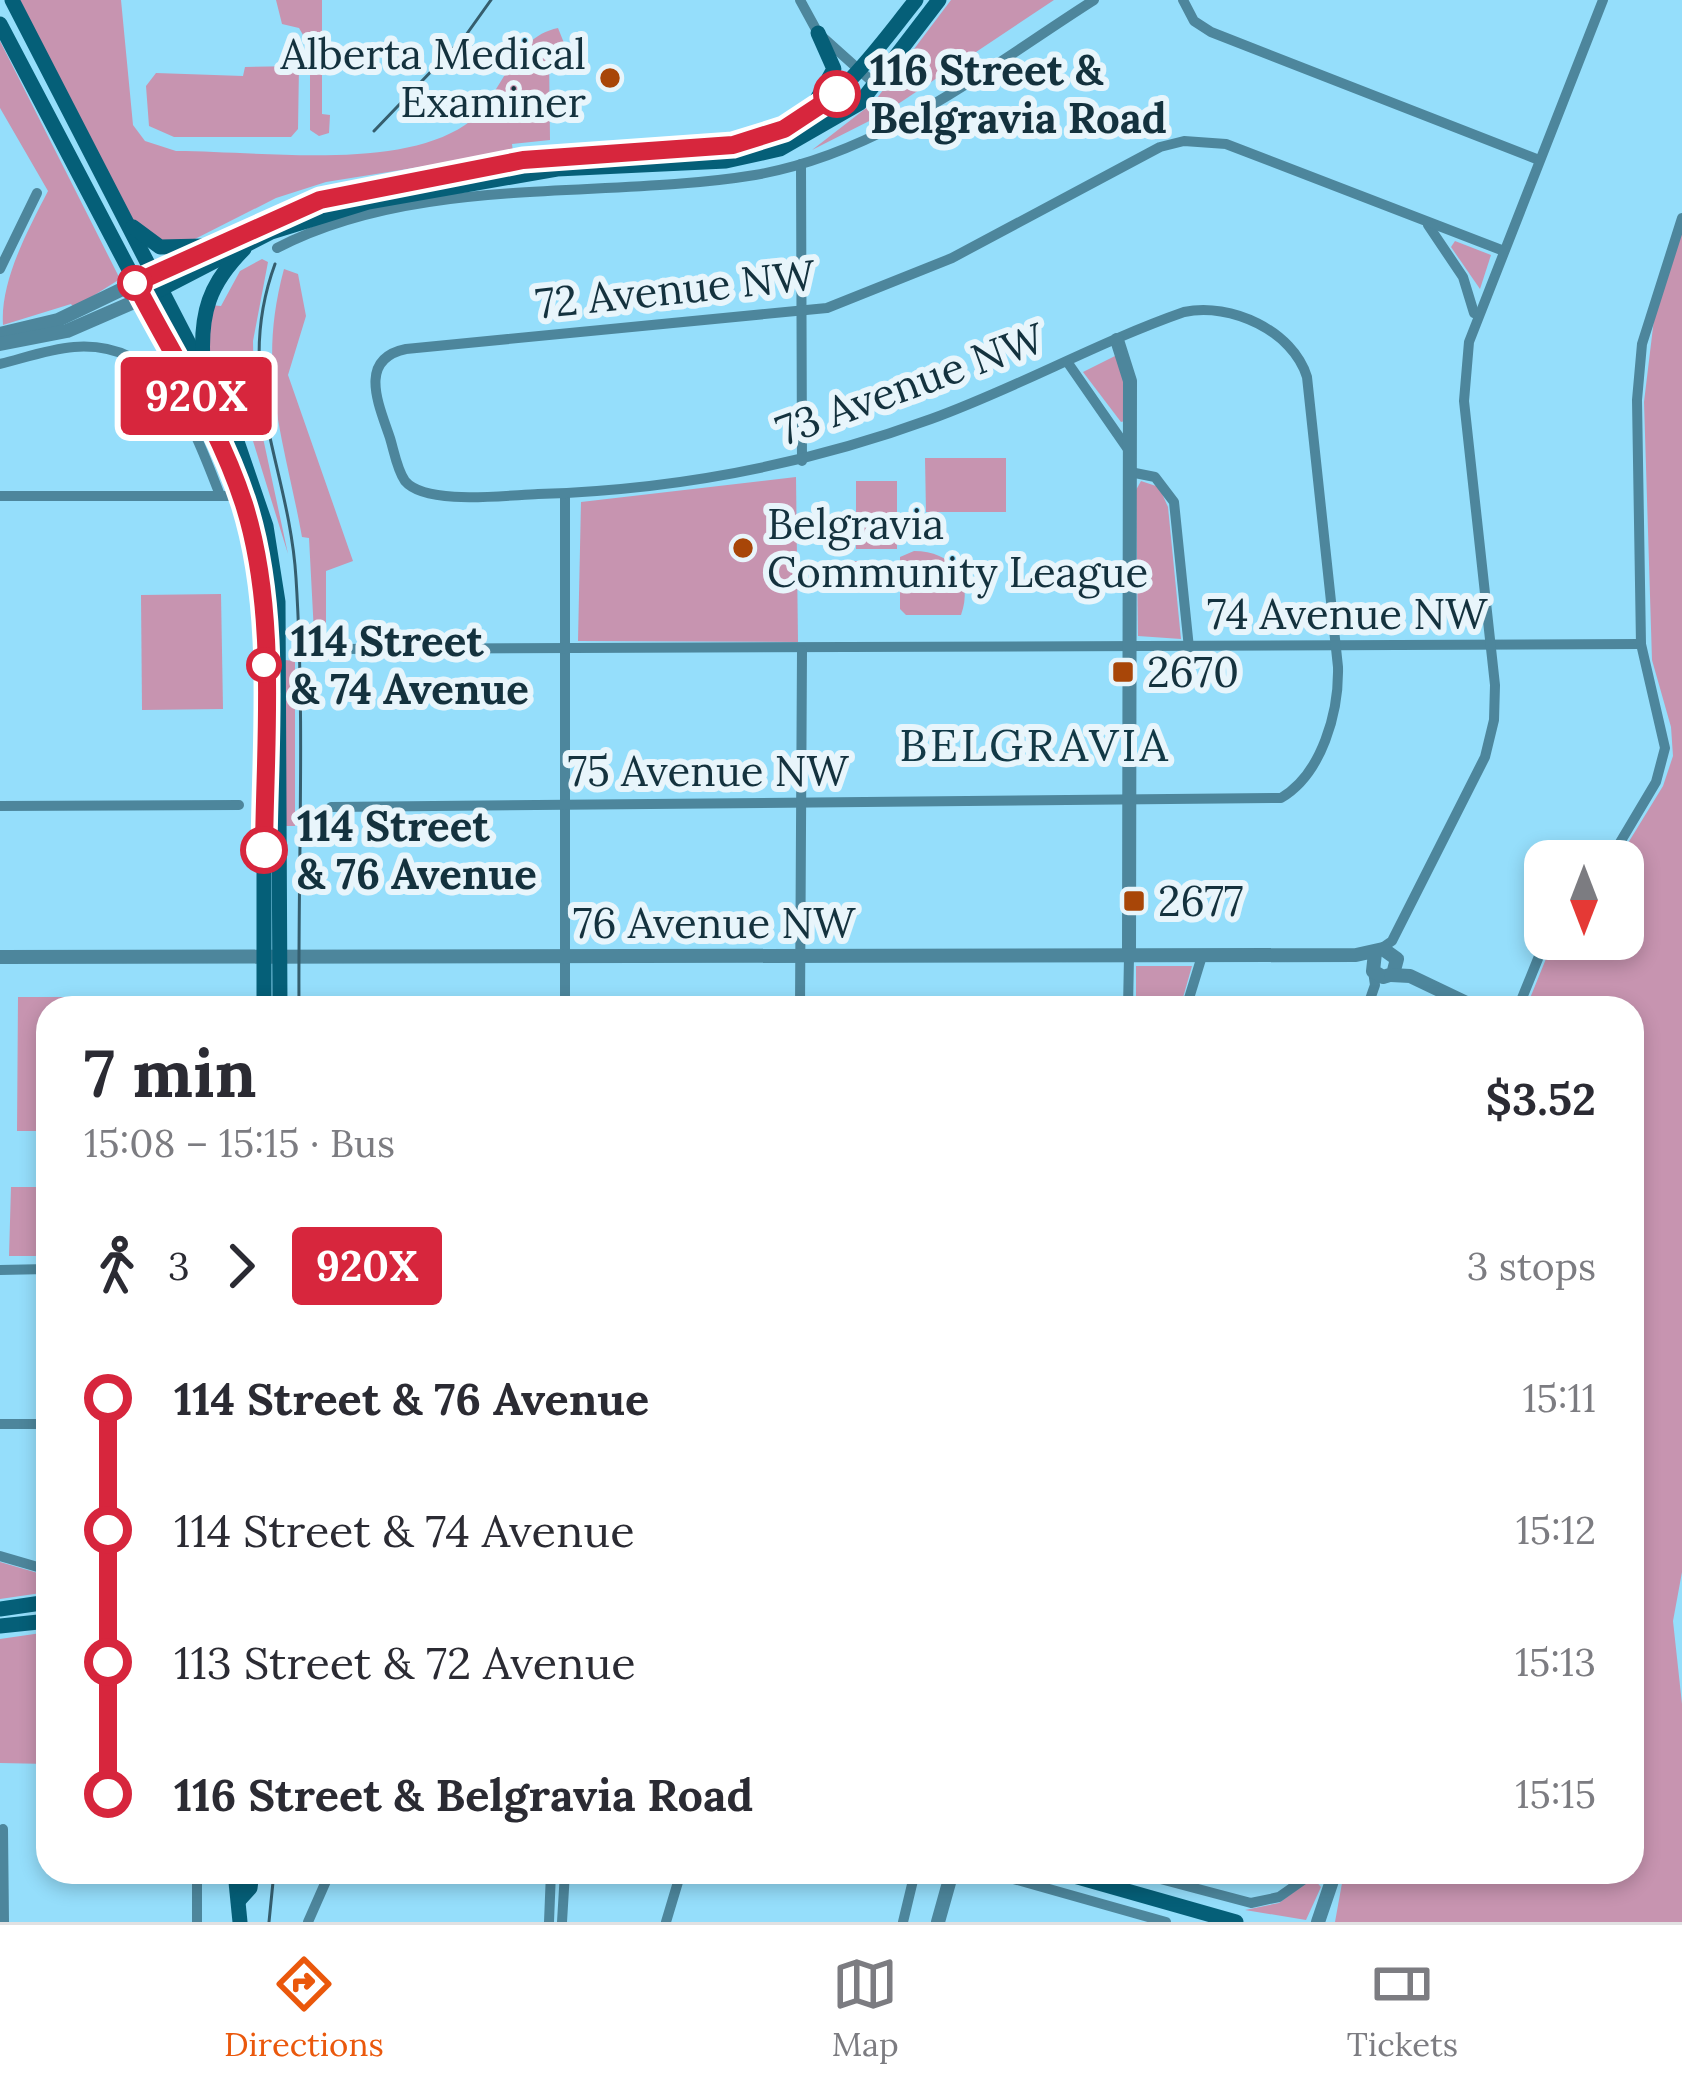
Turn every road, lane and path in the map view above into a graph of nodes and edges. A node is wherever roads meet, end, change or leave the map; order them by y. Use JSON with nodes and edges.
{"nodes":[{"id":1,"x":13,"y":0,"type":"edge"},
{"id":2,"x":800,"y":0,"type":"edge"},
{"id":3,"x":916,"y":0,"type":"edge"},
{"id":4,"x":939,"y":0,"type":"edge"},
{"id":5,"x":1094,"y":0,"type":"edge"},
{"id":6,"x":1183,"y":0,"type":"edge"},
{"id":7,"x":1603,"y":0,"type":"edge"},
{"id":8,"x":0,"y":24,"type":"edge"},
{"id":9,"x":818,"y":33,"type":"junction"},
{"id":10,"x":861,"y":68,"type":"junction"},
{"id":11,"x":876,"y":86,"type":"junction"},
{"id":12,"x":808,"y":116,"type":"junction"},
{"id":13,"x":1539,"y":160,"type":"junction"},
{"id":14,"x":801,"y":164,"type":"junction"},
{"id":15,"x":38,"y":193,"type":"dead end"},
{"id":16,"x":118,"y":209,"type":"junction"},
{"id":17,"x":1682,"y":218,"type":"edge"},
{"id":18,"x":1421,"y":219,"type":"junction"},
{"id":19,"x":250,"y":243,"type":"junction"},
{"id":20,"x":218,"y":245,"type":"junction"},
{"id":21,"x":277,"y":248,"type":"dead end"},
{"id":22,"x":1504,"y":250,"type":"junction"},
{"id":23,"x":0,"y":269,"type":"edge"},
{"id":24,"x":152,"y":275,"type":"junction"},
{"id":25,"x":139,"y":290,"type":"junction"},
{"id":26,"x":801,"y":314,"type":"junction"},
{"id":27,"x":1474,"y":320,"type":"junction"},
{"id":28,"x":0,"y":334,"type":"edge"},
{"id":29,"x":1117,"y":340,"type":"junction"},
{"id":30,"x":0,"y":344,"type":"edge"},
{"id":31,"x":1068,"y":363,"type":"junction"},
{"id":32,"x":0,"y":364,"type":"edge"},
{"id":33,"x":204,"y":371,"type":"junction"},
{"id":34,"x":802,"y":461,"type":"junction"},
{"id":35,"x":1130,"y":464,"type":"junction"},
{"id":36,"x":407,"y":482,"type":"joint"},
{"id":37,"x":565,"y":494,"type":"junction"},
{"id":38,"x":0,"y":496,"type":"edge"},
{"id":39,"x":220,"y":496,"type":"junction"},
{"id":40,"x":242,"y":496,"type":"junction"},
{"id":41,"x":1641,"y":644,"type":"junction"},
{"id":42,"x":1337,"y":646,"type":"junction"},
{"id":43,"x":1492,"y":646,"type":"junction"},
{"id":44,"x":1189,"y":648,"type":"junction"},
{"id":45,"x":334,"y":649,"type":"dead end"},
{"id":46,"x":1129,"y":649,"type":"junction"},
{"id":47,"x":566,"y":650,"type":"junction"},
{"id":48,"x":802,"y":650,"type":"junction"},
{"id":49,"x":1130,"y":802,"type":"junction"},
{"id":50,"x":564,"y":803,"type":"junction"},
{"id":51,"x":802,"y":804,"type":"junction"},
{"id":52,"x":239,"y":805,"type":"dead end"},
{"id":53,"x":0,"y":806,"type":"edge"},
{"id":54,"x":331,"y":807,"type":"dead end"},
{"id":55,"x":1621,"y":840,"type":"edge"},
{"id":56,"x":272,"y":956,"type":"junction"},
{"id":57,"x":565,"y":956,"type":"junction"},
{"id":58,"x":801,"y":956,"type":"junction"},
{"id":59,"x":1202,"y":956,"type":"junction"},
{"id":60,"x":0,"y":957,"type":"edge"},
{"id":61,"x":1129,"y":957,"type":"junction"},
{"id":62,"x":1537,"y":960,"type":"edge"},
{"id":63,"x":1384,"y":963,"type":"junction"},
{"id":64,"x":266,"y":996,"type":"edge"},
{"id":65,"x":278,"y":996,"type":"edge"},
{"id":66,"x":565,"y":996,"type":"edge"},
{"id":67,"x":800,"y":996,"type":"edge"},
{"id":68,"x":1128,"y":996,"type":"edge"},
{"id":69,"x":1190,"y":996,"type":"edge"},
{"id":70,"x":1372,"y":996,"type":"edge"},
{"id":71,"x":1452,"y":996,"type":"edge"},
{"id":72,"x":1523,"y":996,"type":"edge"},
{"id":73,"x":36,"y":1269,"type":"edge"},
{"id":74,"x":0,"y":1270,"type":"edge"},
{"id":75,"x":0,"y":1424,"type":"edge"},
{"id":76,"x":36,"y":1424,"type":"edge"},
{"id":77,"x":0,"y":1556,"type":"edge"},
{"id":78,"x":36,"y":1566,"type":"edge"},
{"id":79,"x":36,"y":1604,"type":"edge"},
{"id":80,"x":0,"y":1609,"type":"edge"},
{"id":81,"x":36,"y":1622,"type":"edge"},
{"id":82,"x":0,"y":1626,"type":"edge"},
{"id":83,"x":3,"y":1829,"type":"edge"},
{"id":84,"x":197,"y":1884,"type":"edge"},
{"id":85,"x":233,"y":1884,"type":"edge"},
{"id":86,"x":250,"y":1884,"type":"edge"},
{"id":87,"x":325,"y":1884,"type":"edge"},
{"id":88,"x":551,"y":1884,"type":"edge"},
{"id":89,"x":564,"y":1884,"type":"edge"},
{"id":90,"x":677,"y":1884,"type":"edge"},
{"id":91,"x":912,"y":1884,"type":"edge"},
{"id":92,"x":949,"y":1884,"type":"edge"},
{"id":93,"x":1031,"y":1884,"type":"edge"},
{"id":94,"x":1125,"y":1884,"type":"edge"},
{"id":95,"x":1180,"y":1884,"type":"edge"},
{"id":96,"x":1298,"y":1884,"type":"edge"},
{"id":97,"x":1331,"y":1884,"type":"edge"},
{"id":98,"x":240,"y":1899,"type":"junction"},
{"id":99,"x":4,"y":1922,"type":"edge"},
{"id":100,"x":197,"y":1922,"type":"edge"},
{"id":101,"x":240,"y":1922,"type":"edge"},
{"id":102,"x":308,"y":1922,"type":"edge"},
{"id":103,"x":549,"y":1922,"type":"edge"},
{"id":104,"x":562,"y":1922,"type":"edge"},
{"id":105,"x":666,"y":1922,"type":"edge"},
{"id":106,"x":903,"y":1922,"type":"edge"},
{"id":107,"x":938,"y":1922,"type":"edge"},
{"id":108,"x":1166,"y":1922,"type":"edge"},
{"id":109,"x":1235,"y":1922,"type":"edge"},
{"id":110,"x":1318,"y":1922,"type":"edge"}],
"edges":[{"from":1,"to":16,"type":"main road"},
{"from":2,"to":9,"type":"street"},
{"from":3,"to":10,"type":"main road"},
{"from":4,"to":11,"type":"main road"},
{"from":5,"to":14,"type":"street"},
{"from":6,"to":13,"type":"street"},
{"from":7,"to":13,"type":"street"},
{"from":8,"to":25,"type":"main road"},
{"from":9,"to":10,"type":"street"},
{"from":9,"to":12,"type":"main road"},
{"from":10,"to":11,"type":"street"},
{"from":10,"to":12,"type":"main road"},
{"from":11,"to":19,"type":"main road"},
{"from":12,"to":20,"type":"main road"},
{"from":13,"to":22,"type":"street"},
{"from":14,"to":21,"type":"street"},
{"from":14,"to":26,"type":"street"},
{"from":15,"to":23,"type":"street"},
{"from":16,"to":20,"type":"main road"},
{"from":16,"to":24,"type":"main road"},
{"from":17,"to":41,"type":"street"},
{"from":18,"to":22,"type":"street","name":"72 Avenue NW"},
{"from":18,"to":26,"type":"street","name":"72 Avenue NW"},
{"from":18,"to":27,"type":"street"},
{"from":19,"to":24,"type":"main road"},
{"from":19,"to":33,"type":"main road"},
{"from":20,"to":24,"type":"main road"},
{"from":22,"to":27,"type":"street"},
{"from":24,"to":25,"type":"main road"},
{"from":24,"to":25,"type":"main road"},
{"from":24,"to":33,"type":"main road"},
{"from":25,"to":28,"type":"street"},
{"from":25,"to":30,"type":"street"},
{"from":25,"to":40,"type":"main road"},
{"from":26,"to":34,"type":"street"},
{"from":26,"to":36,"type":"street","name":"72 Avenue NW"},
{"from":27,"to":43,"type":"street"},
{"from":29,"to":31,"type":"street","name":"73 Avenue NW"},
{"from":29,"to":35,"type":"street"},
{"from":29,"to":42,"type":"street","name":"73 Avenue NW"},
{"from":31,"to":34,"type":"street","name":"73 Avenue NW"},
{"from":31,"to":35,"type":"street"},
{"from":32,"to":39,"type":"street"},
{"from":33,"to":56,"type":"main road"},
{"from":34,"to":37,"type":"street","name":"73 Avenue NW"},
{"from":35,"to":44,"type":"street"},
{"from":35,"to":46,"type":"street"},
{"from":36,"to":37,"type":"street","name":"73 Avenue NW"},
{"from":37,"to":47,"type":"street"},
{"from":38,"to":39,"type":"street"},
{"from":39,"to":40,"type":"street"},
{"from":40,"to":56,"type":"main road"},
{"from":41,"to":43,"type":"street","name":"74 Avenue NW"},
{"from":41,"to":55,"type":"street"},
{"from":42,"to":43,"type":"street","name":"74 Avenue NW"},
{"from":42,"to":44,"type":"street","name":"74 Avenue NW"},
{"from":42,"to":49,"type":"street","name":"75 Avenue NW"},
{"from":43,"to":63,"type":"street"},
{"from":44,"to":46,"type":"street","name":"74 Avenue NW"},
{"from":45,"to":47,"type":"street","name":"74 Avenue NW"},
{"from":46,"to":48,"type":"street","name":"74 Avenue NW"},
{"from":46,"to":49,"type":"street"},
{"from":47,"to":48,"type":"street","name":"74 Avenue NW"},
{"from":47,"to":50,"type":"street"},
{"from":48,"to":51,"type":"street"},
{"from":49,"to":51,"type":"street","name":"75 Avenue NW"},
{"from":49,"to":61,"type":"street"},
{"from":50,"to":51,"type":"street","name":"75 Avenue NW"},
{"from":50,"to":54,"type":"street","name":"75 Avenue NW"},
{"from":50,"to":57,"type":"street"},
{"from":51,"to":58,"type":"street"},
{"from":52,"to":53,"type":"street"},
{"from":56,"to":57,"type":"street","name":"76 Avenue NW"},
{"from":56,"to":60,"type":"street","name":"76 Avenue NW"},
{"from":56,"to":64,"type":"main road"},
{"from":56,"to":65,"type":"main road"},
{"from":57,"to":58,"type":"street","name":"76 Avenue NW"},
{"from":57,"to":66,"type":"street"},
{"from":58,"to":61,"type":"street","name":"76 Avenue NW"},
{"from":58,"to":67,"type":"street"},
{"from":59,"to":61,"type":"street","name":"76 Avenue NW"},
{"from":59,"to":63,"type":"street","name":"76 Avenue NW"},
{"from":59,"to":69,"type":"street"},
{"from":61,"to":68,"type":"street"},
{"from":62,"to":72,"type":"street"},
{"from":63,"to":70,"type":"street"},
{"from":63,"to":71,"type":"street","name":"76 Avenue NW"},
{"from":73,"to":74,"type":"street"},
{"from":75,"to":76,"type":"street"},
{"from":77,"to":78,"type":"street"},
{"from":79,"to":80,"type":"main road"},
{"from":81,"to":82,"type":"main road"},
{"from":83,"to":99,"type":"street"},
{"from":84,"to":100,"type":"street"},
{"from":85,"to":98,"type":"main road"},
{"from":86,"to":98,"type":"main road"},
{"from":87,"to":102,"type":"street"},
{"from":88,"to":103,"type":"street"},
{"from":89,"to":104,"type":"street"},
{"from":90,"to":105,"type":"street"},
{"from":91,"to":106,"type":"street"},
{"from":92,"to":107,"type":"street"},
{"from":93,"to":108,"type":"street"},
{"from":94,"to":109,"type":"main road"},
{"from":95,"to":96,"type":"street"},
{"from":97,"to":110,"type":"street"},
{"from":98,"to":101,"type":"main road"}]}
